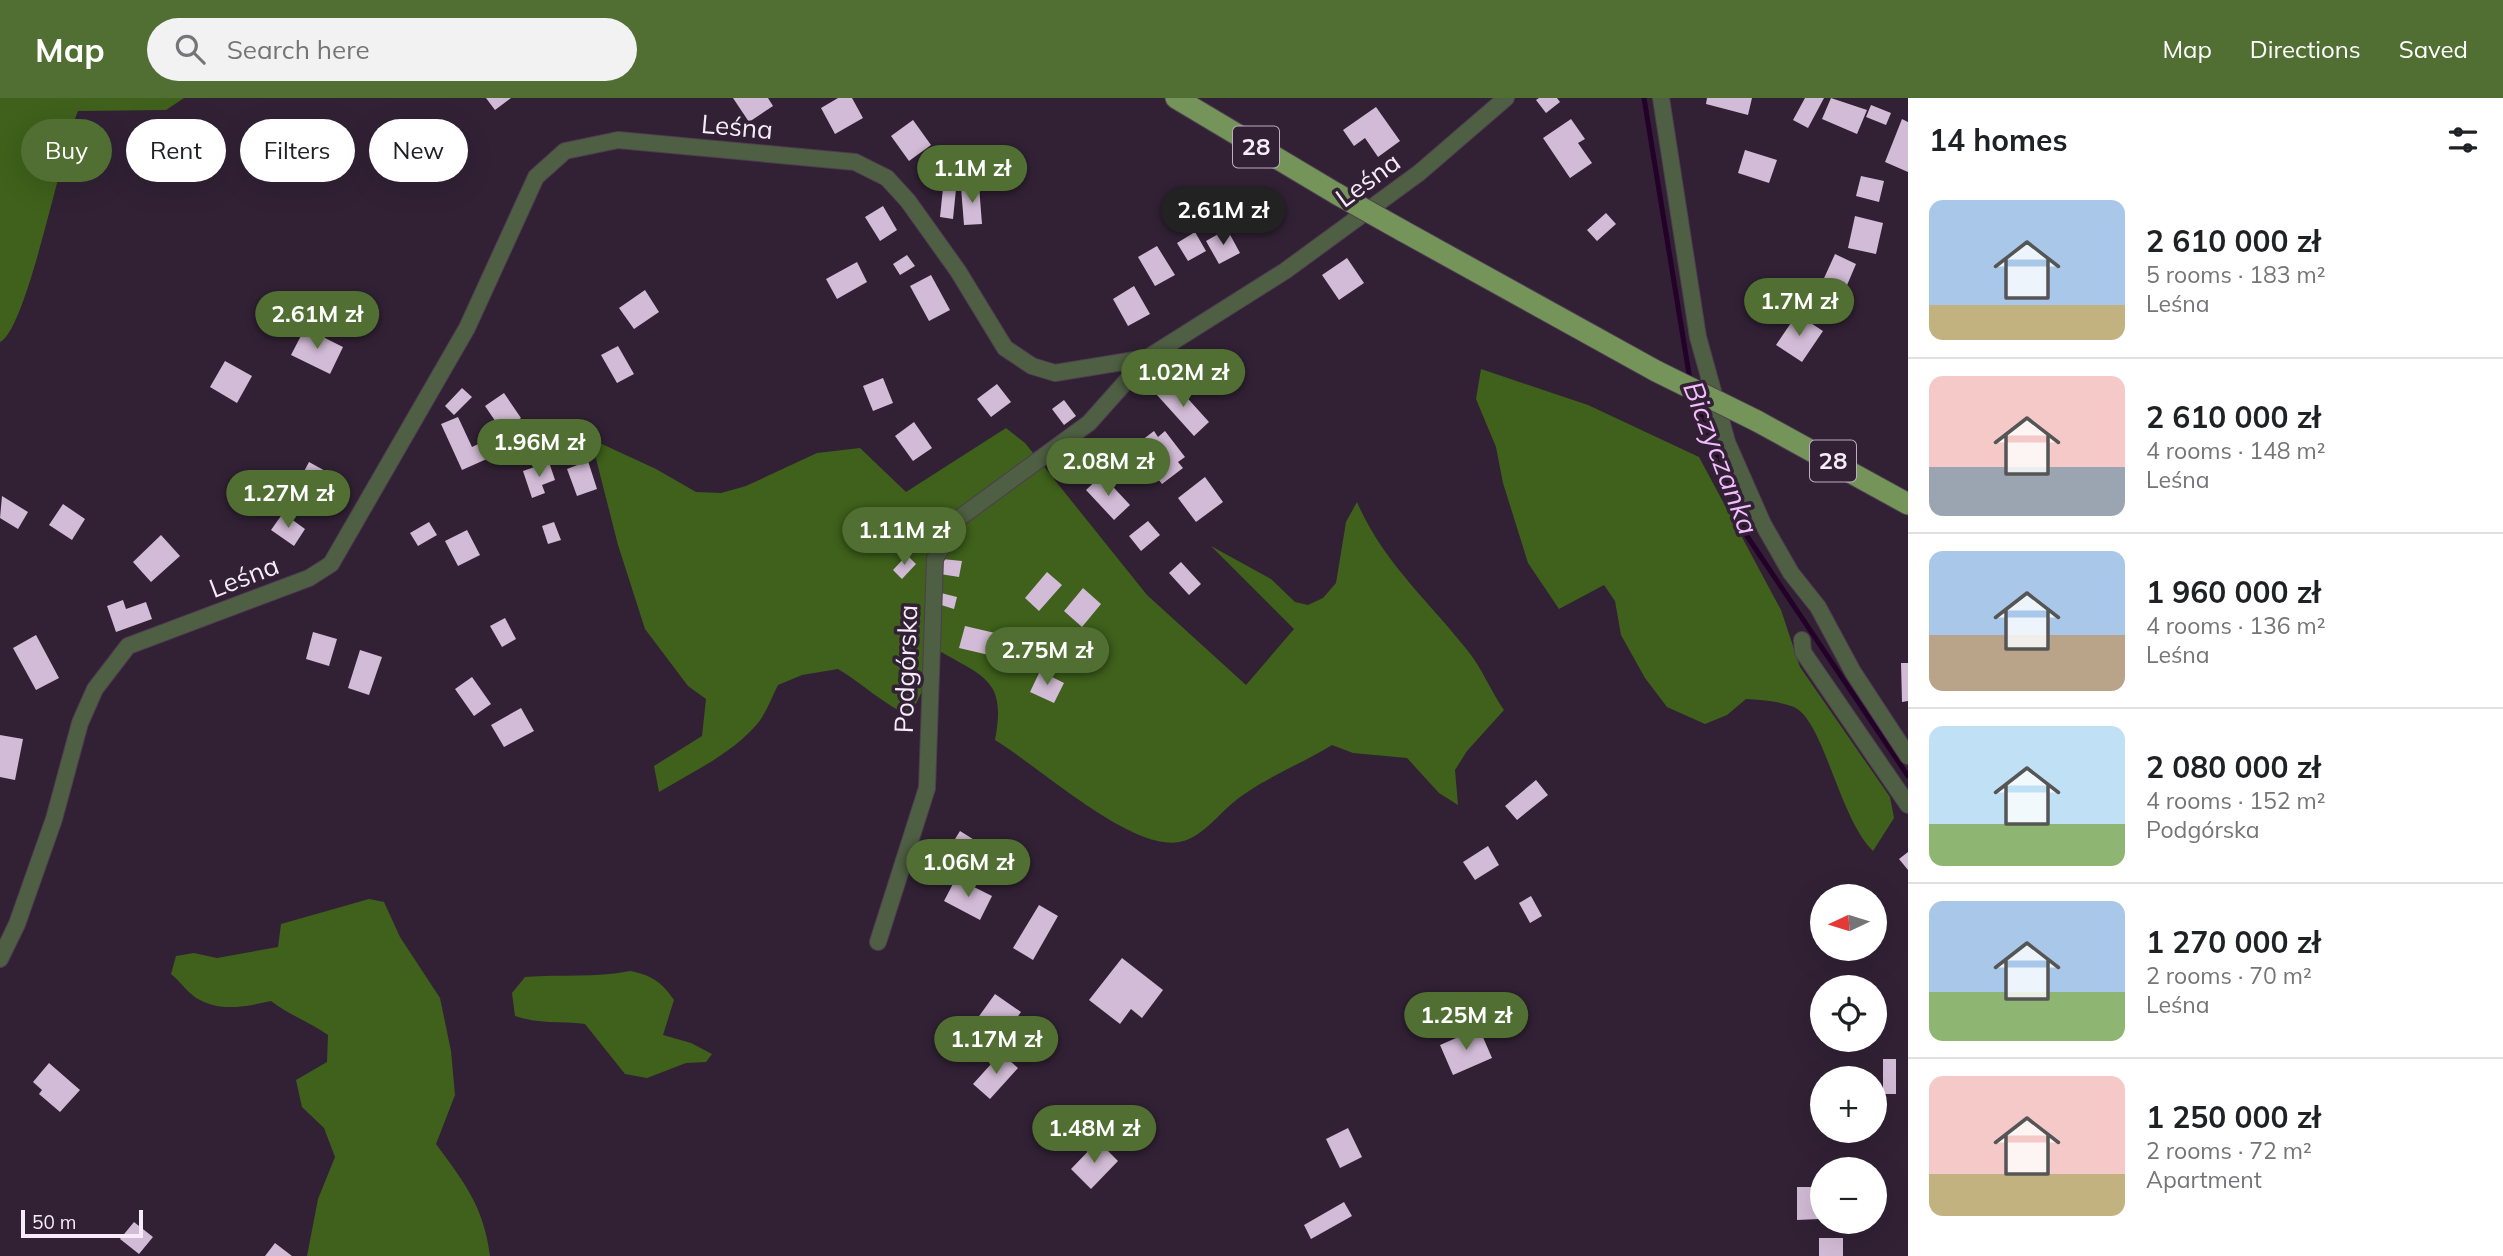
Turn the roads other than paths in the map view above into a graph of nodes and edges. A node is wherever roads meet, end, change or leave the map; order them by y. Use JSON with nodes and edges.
{"nodes":[{"id":1,"x":1176,"y":98,"type":"edge"},
{"id":2,"x":1506,"y":98,"type":"edge"},
{"id":3,"x":1661,"y":98,"type":"edge"},
{"id":4,"x":1147,"y":358,"type":"junction"},
{"id":5,"x":1908,"y":504,"type":"edge"},
{"id":6,"x":1801,"y":640,"type":"dead end"},
{"id":7,"x":1908,"y":756,"type":"edge"},
{"id":8,"x":1908,"y":806,"type":"edge"},
{"id":9,"x":878,"y":942,"type":"dead end"},
{"id":10,"x":0,"y":959,"type":"edge"}],
"edges":[{"from":1,"to":5,"type":"main road","number":"28","bridge":true},
{"from":2,"to":4,"type":"street","name":"Leśna"},
{"from":3,"to":7,"type":"street"},
{"from":4,"to":9,"type":"street","name":"Podgórska"},
{"from":4,"to":10,"type":"street","name":"Leśna"},
{"from":6,"to":8,"type":"street"}]}
